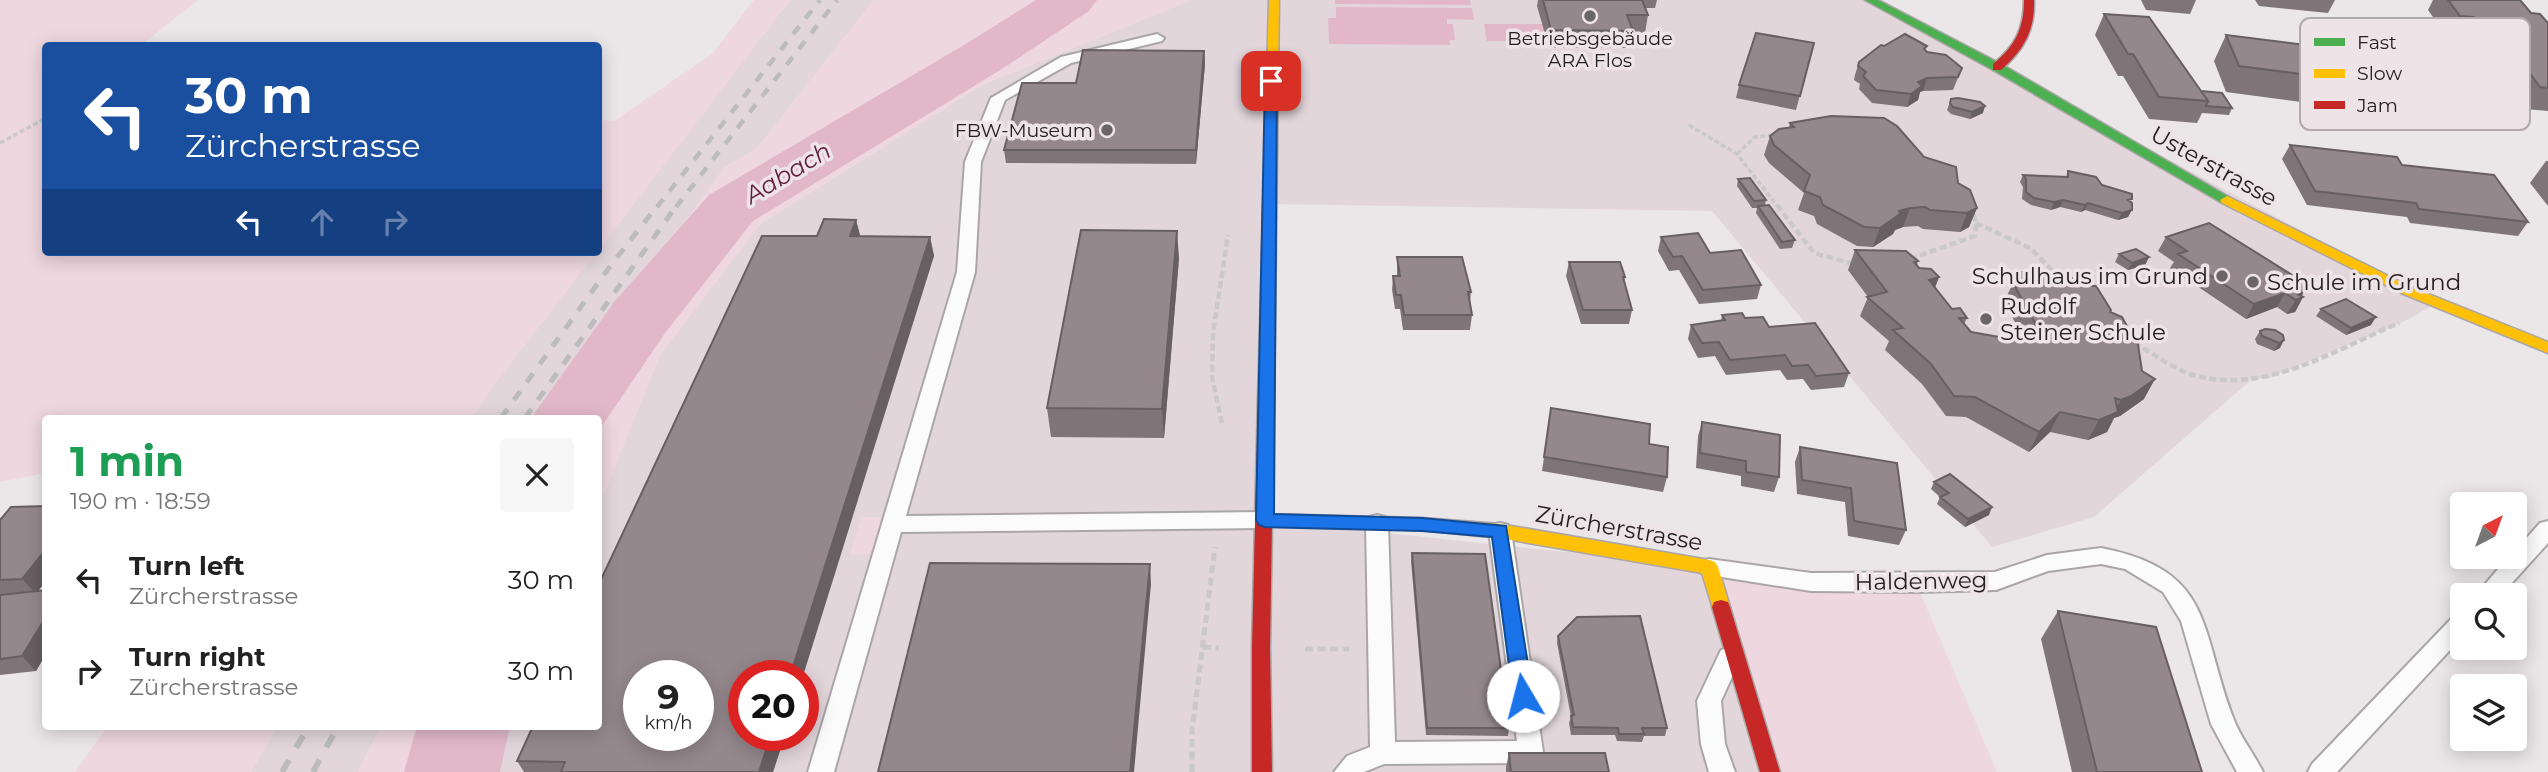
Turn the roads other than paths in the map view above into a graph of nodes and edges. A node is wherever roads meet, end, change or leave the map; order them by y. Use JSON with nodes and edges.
{"nodes":[{"id":1,"x":1274,"y":0,"type":"edge"},
{"id":2,"x":1870,"y":0,"type":"edge"},
{"id":3,"x":2029,"y":0,"type":"edge"},
{"id":4,"x":1157,"y":38,"type":"dead end"},
{"id":5,"x":1997,"y":67,"type":"junction"},
{"id":6,"x":2548,"y":348,"type":"edge"},
{"id":7,"x":1265,"y":520,"type":"junction"},
{"id":8,"x":1377,"y":523,"type":"junction"},
{"id":9,"x":895,"y":524,"type":"junction"},
{"id":10,"x":2548,"y":529,"type":"edge"},
{"id":11,"x":1500,"y":531,"type":"junction"},
{"id":12,"x":1709,"y":567,"type":"junction"},
{"id":13,"x":2498,"y":583,"type":"edge"},
{"id":14,"x":2450,"y":635,"type":"edge"},
{"id":15,"x":1734,"y":647,"type":"junction"},
{"id":16,"x":1382,"y":752,"type":"junction"},
{"id":17,"x":821,"y":772,"type":"edge"},
{"id":18,"x":1262,"y":772,"type":"edge"},
{"id":19,"x":1347,"y":772,"type":"edge"},
{"id":20,"x":1722,"y":772,"type":"edge"},
{"id":21,"x":1770,"y":772,"type":"edge"},
{"id":22,"x":2250,"y":772,"type":"edge"},
{"id":23,"x":2321,"y":772,"type":"edge"}],
"edges":[{"from":1,"to":7,"type":"main road"},
{"from":2,"to":5,"type":"main road","name":"Usterstrasse"},
{"from":3,"to":5,"type":"main road"},
{"from":4,"to":9,"type":"lane"},
{"from":5,"to":6,"type":"main road","name":"Usterstrasse"},
{"from":7,"to":8,"type":"main road","name":"Zürcherstrasse"},
{"from":7,"to":9,"type":"lane"},
{"from":7,"to":18,"type":"main road"},
{"from":8,"to":11,"type":"main road","name":"Zürcherstrasse"},
{"from":8,"to":16,"type":"lane"},
{"from":9,"to":17,"type":"lane"},
{"from":10,"to":13,"type":"lane"},
{"from":11,"to":12,"type":"main road","name":"Zürcherstrasse"},
{"from":11,"to":16,"type":"lane"},
{"from":12,"to":15,"type":"main road","name":"Zürcherstrasse"},
{"from":12,"to":22,"type":"lane","name":"Haldenweg"},
{"from":14,"to":23,"type":"lane"},
{"from":15,"to":20,"type":"lane"},
{"from":15,"to":21,"type":"main road","name":"Zürcherstrasse"},
{"from":16,"to":19,"type":"lane"}]}
